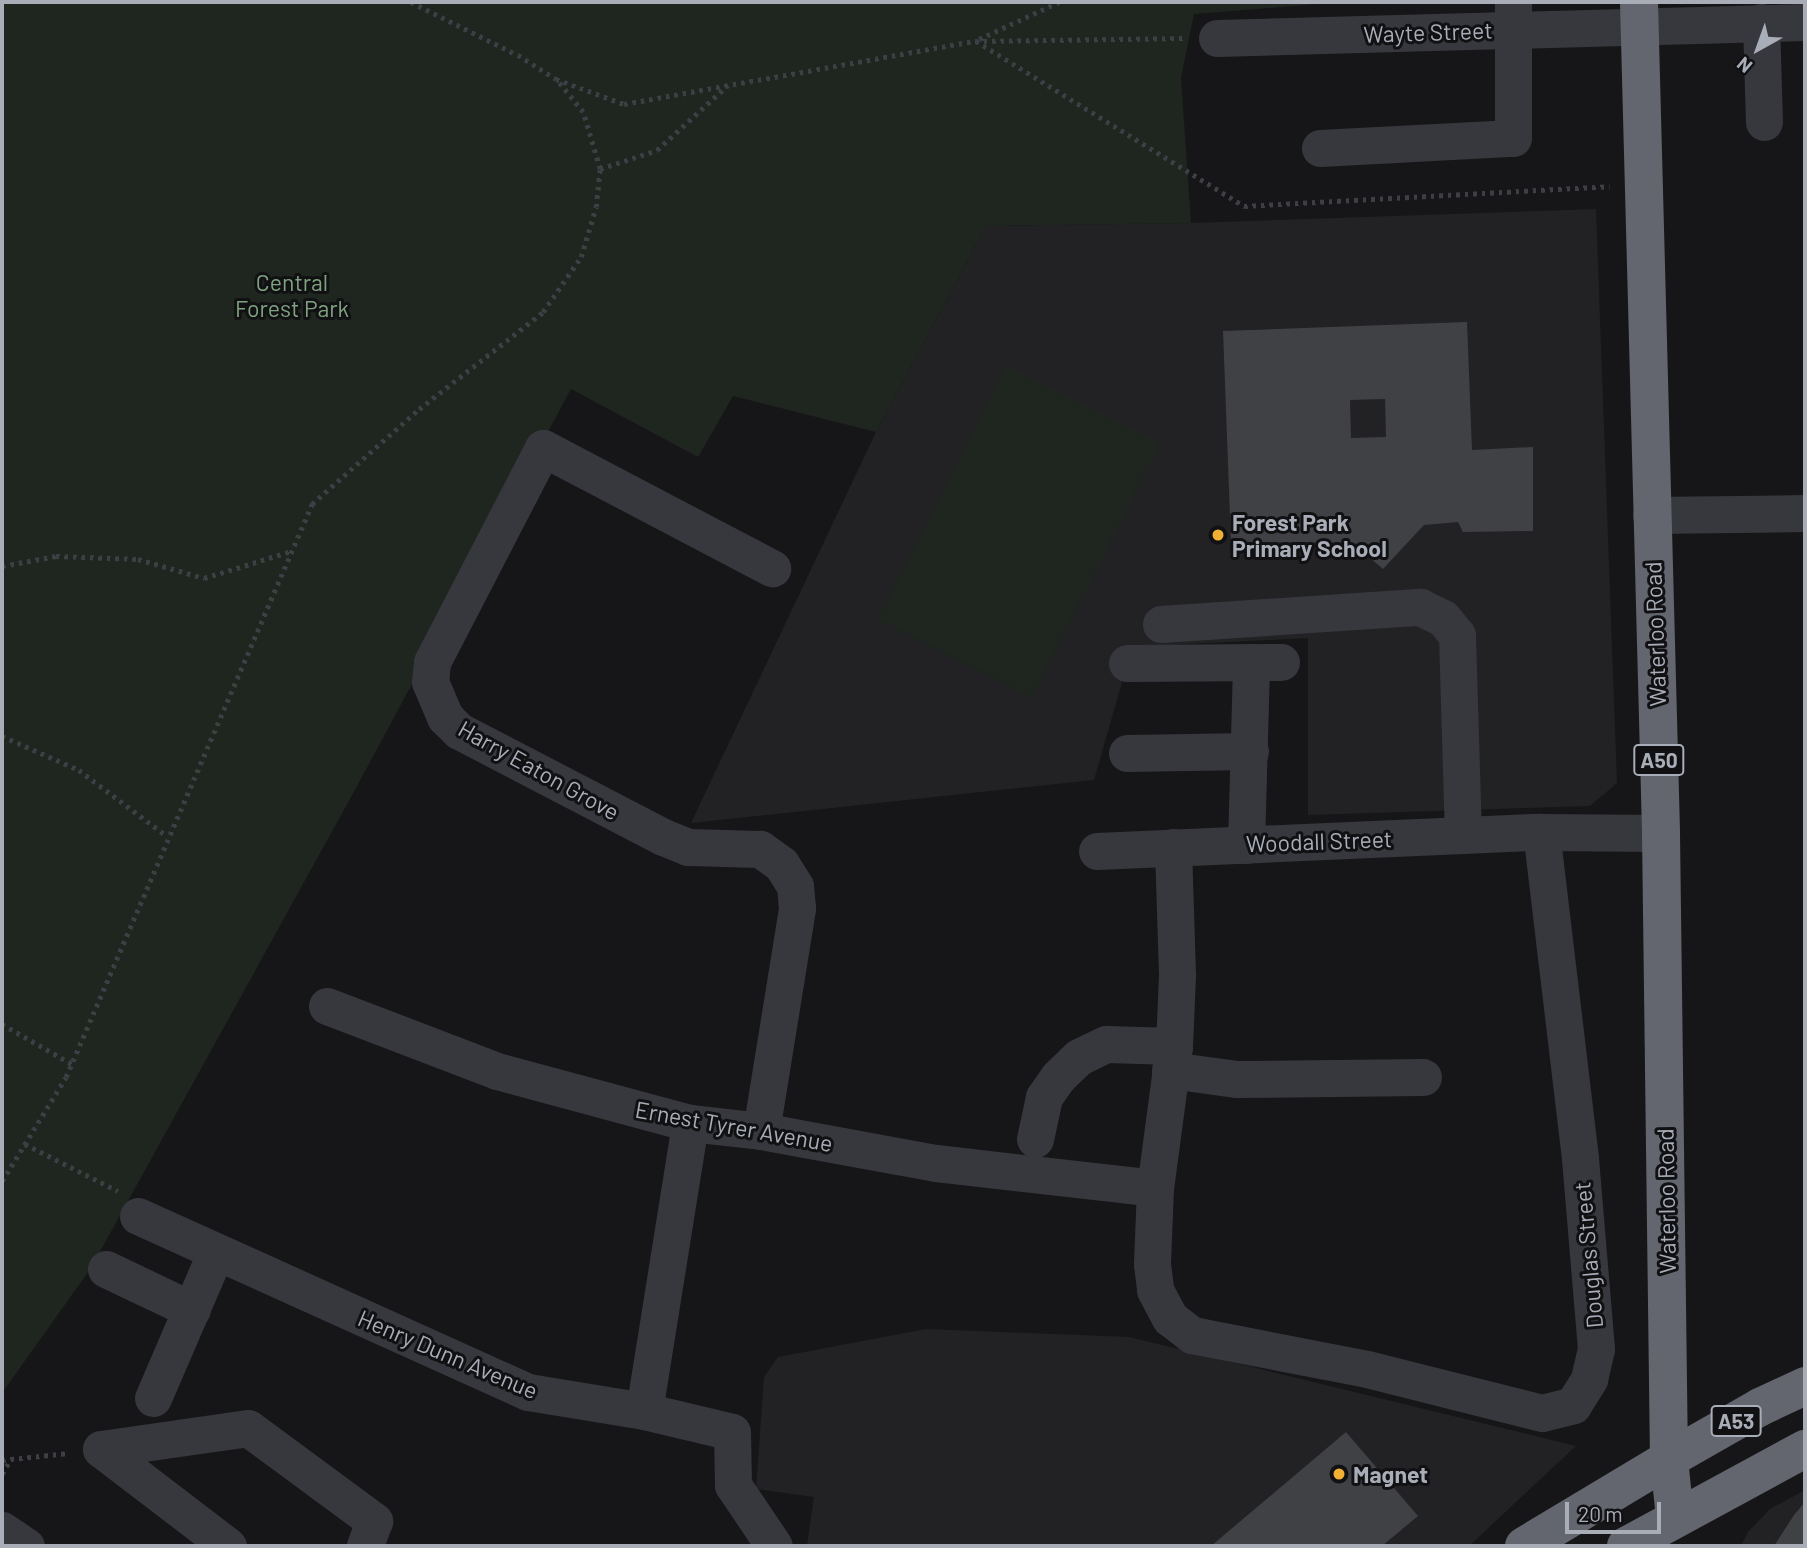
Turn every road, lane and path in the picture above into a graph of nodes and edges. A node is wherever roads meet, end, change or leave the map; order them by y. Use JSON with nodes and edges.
{"nodes":[{"id":1,"x":411,"y":2,"type":"edge"},
{"id":2,"x":1059,"y":2,"type":"edge"},
{"id":3,"x":1639,"y":14,"type":"edge"},
{"id":4,"x":1513,"y":16,"type":"edge"},
{"id":5,"x":1805,"y":22,"type":"edge"},
{"id":6,"x":1761,"y":23,"type":"junction"},
{"id":7,"x":1217,"y":38,"type":"joint"},
{"id":8,"x":975,"y":41,"type":"junction"},
{"id":9,"x":556,"y":79,"type":"junction"},
{"id":10,"x":729,"y":85,"type":"junction"},
{"id":11,"x":1764,"y":122,"type":"dead end"},
{"id":12,"x":1320,"y":148,"type":"dead end"},
{"id":13,"x":600,"y":169,"type":"junction"},
{"id":14,"x":1651,"y":515,"type":"junction"},
{"id":15,"x":1803,"y":515,"type":"edge"},
{"id":16,"x":292,"y":551,"type":"junction"},
{"id":17,"x":2,"y":566,"type":"edge"},
{"id":18,"x":772,"y":568,"type":"dead end"},
{"id":19,"x":1161,"y":624,"type":"dead end"},
{"id":20,"x":1127,"y":663,"type":"dead end"},
{"id":21,"x":2,"y":736,"type":"edge"},
{"id":22,"x":1250,"y":751,"type":"junction"},
{"id":23,"x":1127,"y":753,"type":"dead end"},
{"id":24,"x":1541,"y":832,"type":"junction"},
{"id":25,"x":1661,"y":834,"type":"junction"},
{"id":26,"x":1463,"y":835,"type":"junction"},
{"id":27,"x":167,"y":836,"type":"junction"},
{"id":28,"x":1246,"y":845,"type":"junction"},
{"id":29,"x":1173,"y":847,"type":"junction"},
{"id":30,"x":1097,"y":851,"type":"dead end"},
{"id":31,"x":327,"y":1006,"type":"dead end"},
{"id":32,"x":2,"y":1024,"type":"edge"},
{"id":33,"x":1172,"y":1058,"type":"junction"},
{"id":34,"x":72,"y":1064,"type":"junction"},
{"id":35,"x":1423,"y":1077,"type":"dead end"},
{"id":36,"x":690,"y":1123,"type":"junction"},
{"id":37,"x":761,"y":1130,"type":"junction"},
{"id":38,"x":1035,"y":1139,"type":"dead end"},
{"id":39,"x":25,"y":1144,"type":"junction"},
{"id":40,"x":2,"y":1181,"type":"edge"},
{"id":41,"x":1155,"y":1188,"type":"junction"},
{"id":42,"x":138,"y":1216,"type":"joint"},
{"id":43,"x":216,"y":1252,"type":"junction"},
{"id":44,"x":106,"y":1269,"type":"dead end"},
{"id":45,"x":192,"y":1310,"type":"junction"},
{"id":46,"x":1805,"y":1386,"type":"edge"},
{"id":47,"x":153,"y":1398,"type":"dead end"},
{"id":48,"x":644,"y":1411,"type":"junction"},
{"id":49,"x":101,"y":1449,"type":"junction"},
{"id":50,"x":1805,"y":1449,"type":"edge"},
{"id":51,"x":1669,"y":1459,"type":"junction"},
{"id":52,"x":2,"y":1460,"type":"edge"},
{"id":53,"x":10,"y":1460,"type":"junction"},
{"id":54,"x":2,"y":1474,"type":"edge"},
{"id":55,"x":1675,"y":1518,"type":"junction"},
{"id":56,"x":2,"y":1530,"type":"edge"},
{"id":57,"x":26,"y":1546,"type":"edge"},
{"id":58,"x":228,"y":1546,"type":"edge"},
{"id":59,"x":365,"y":1546,"type":"edge"},
{"id":60,"x":774,"y":1546,"type":"edge"},
{"id":61,"x":1524,"y":1546,"type":"edge"},
{"id":62,"x":1626,"y":1546,"type":"edge"}],
"edges":[{"from":1,"to":9,"type":"path"},
{"from":2,"to":8,"type":"path"},
{"from":3,"to":4,"type":"street","name":"Wayte Street"},
{"from":3,"to":6,"type":"street","name":"Wayte Street"},
{"from":3,"to":14,"type":"highway","name":"Waterloo Road","number":"A50"},
{"from":4,"to":7,"type":"street","name":"Wayte Street"},
{"from":4,"to":12,"type":"street"},
{"from":5,"to":6,"type":"street","name":"Wayte Street"},
{"from":6,"to":11,"type":"street"},
{"from":7,"to":8,"type":"path"},
{"from":8,"to":10,"type":"path"},
{"from":9,"to":10,"type":"path"},
{"from":9,"to":13,"type":"path"},
{"from":10,"to":13,"type":"path"},
{"from":13,"to":16,"type":"path"},
{"from":14,"to":15,"type":"street"},
{"from":14,"to":25,"type":"highway","name":"Waterloo Road","number":"A50"},
{"from":16,"to":17,"type":"path"},
{"from":16,"to":27,"type":"path"},
{"from":18,"to":37,"type":"street","name":"Harry Eaton Grove"},
{"from":19,"to":26,"type":"street"},
{"from":20,"to":22,"type":"street"},
{"from":21,"to":27,"type":"path"},
{"from":22,"to":23,"type":"street"},
{"from":22,"to":28,"type":"street"},
{"from":24,"to":25,"type":"street"},
{"from":24,"to":26,"type":"street","name":"Woodall Street"},
{"from":24,"to":41,"type":"street","name":"Douglas Street"},
{"from":25,"to":51,"type":"highway","name":"Waterloo Road","number":"A50"},
{"from":26,"to":28,"type":"street","name":"Woodall Street"},
{"from":27,"to":34,"type":"path"},
{"from":28,"to":29,"type":"street","name":"Woodall Street"},
{"from":29,"to":30,"type":"street","name":"Woodall Street"},
{"from":29,"to":33,"type":"street"},
{"from":31,"to":36,"type":"street","name":"Ernest Tyrer Avenue"},
{"from":32,"to":34,"type":"path"},
{"from":33,"to":35,"type":"street"},
{"from":33,"to":38,"type":"street"},
{"from":33,"to":41,"type":"street"},
{"from":34,"to":39,"type":"path"},
{"from":36,"to":37,"type":"street","name":"Ernest Tyrer Avenue"},
{"from":36,"to":48,"type":"street"},
{"from":37,"to":41,"type":"street","name":"Ernest Tyrer Avenue"},
{"from":39,"to":40,"type":"path"},
{"from":39,"to":42,"type":"path"},
{"from":42,"to":43,"type":"street","name":"Henry Dunn Avenue"},
{"from":43,"to":45,"type":"street"},
{"from":43,"to":48,"type":"street","name":"Henry Dunn Avenue"},
{"from":44,"to":45,"type":"street"},
{"from":45,"to":47,"type":"street"},
{"from":46,"to":51,"type":"highway","number":"A53"},
{"from":48,"to":60,"type":"street","name":"Henry Dunn Avenue"},
{"from":49,"to":53,"type":"path"},
{"from":49,"to":58,"type":"street"},
{"from":49,"to":59,"type":"street"},
{"from":50,"to":55,"type":"highway","number":"A53"},
{"from":51,"to":55,"type":"highway","name":"Waterloo Road","number":"A50"},
{"from":51,"to":61,"type":"highway","number":"A53"},
{"from":52,"to":53,"type":"path"},
{"from":53,"to":54,"type":"path"},
{"from":55,"to":62,"type":"highway","number":"A53"},
{"from":56,"to":57,"type":"street"}]}
